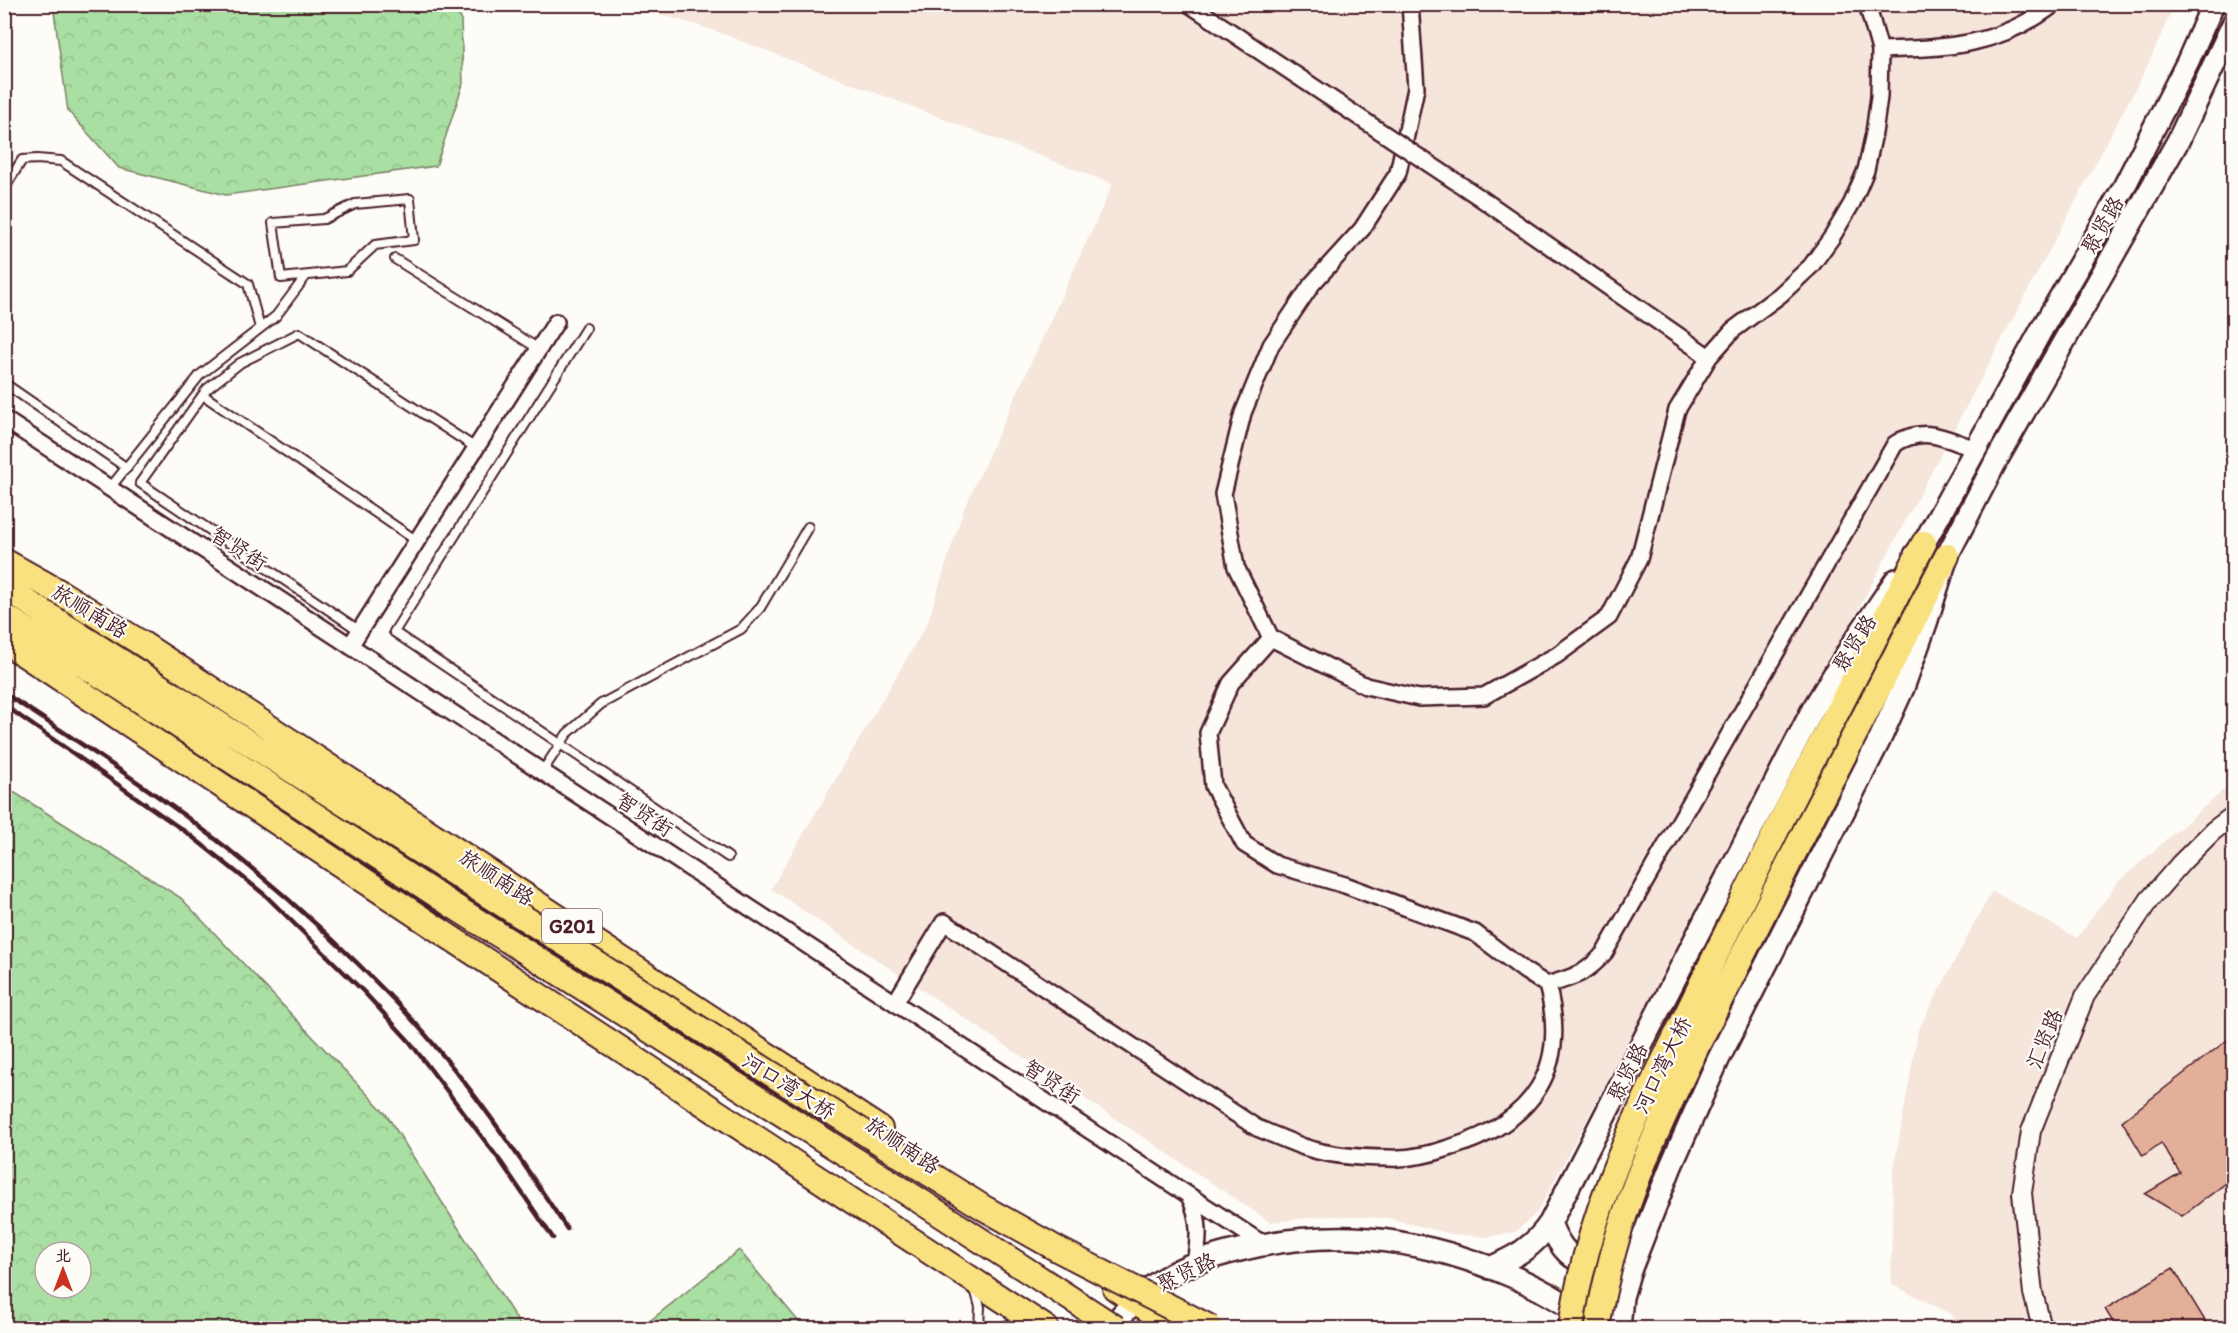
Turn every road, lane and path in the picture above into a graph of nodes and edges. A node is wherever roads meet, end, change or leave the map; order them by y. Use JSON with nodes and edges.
{"nodes":[{"id":1,"x":1189,"y":4,"type":"edge"},
{"id":2,"x":1410,"y":4,"type":"edge"},
{"id":3,"x":1867,"y":4,"type":"edge"},
{"id":4,"x":2054,"y":4,"type":"edge"},
{"id":5,"x":2212,"y":4,"type":"edge"},
{"id":6,"x":2234,"y":22,"type":"edge"},
{"id":7,"x":1880,"y":50,"type":"junction"},
{"id":8,"x":4,"y":189,"type":"edge"},
{"id":9,"x":395,"y":259,"type":"dead end"},
{"id":10,"x":306,"y":276,"type":"junction"},
{"id":11,"x":556,"y":322,"type":"dead end"},
{"id":12,"x":260,"y":328,"type":"junction"},
{"id":13,"x":586,"y":328,"type":"dead end"},
{"id":14,"x":539,"y":349,"type":"junction"},
{"id":15,"x":1708,"y":357,"type":"junction"},
{"id":16,"x":4,"y":383,"type":"edge"},
{"id":17,"x":203,"y":395,"type":"junction"},
{"id":18,"x":4,"y":419,"type":"edge"},
{"id":19,"x":476,"y":448,"type":"junction"},
{"id":20,"x":1975,"y":449,"type":"junction"},
{"id":21,"x":127,"y":468,"type":"junction"},
{"id":22,"x":110,"y":488,"type":"junction"},
{"id":23,"x":808,"y":527,"type":"dead end"},
{"id":24,"x":417,"y":541,"type":"junction"},
{"id":25,"x":1924,"y":543,"type":"junction"},
{"id":26,"x":1947,"y":556,"type":"junction"},
{"id":27,"x":4,"y":561,"type":"edge"},
{"id":28,"x":4,"y":586,"type":"edge"},
{"id":29,"x":4,"y":616,"type":"edge"},
{"id":30,"x":360,"y":631,"type":"junction"},
{"id":31,"x":1271,"y":638,"type":"junction"},
{"id":32,"x":4,"y":641,"type":"edge"},
{"id":33,"x":350,"y":646,"type":"junction"},
{"id":34,"x":561,"y":744,"type":"junction"},
{"id":35,"x":542,"y":772,"type":"junction"},
{"id":36,"x":2234,"y":815,"type":"edge"},
{"id":37,"x":728,"y":857,"type":"dead end"},
{"id":38,"x":1547,"y":985,"type":"junction"},
{"id":39,"x":895,"y":1003,"type":"junction"},
{"id":40,"x":1190,"y":1196,"type":"junction"},
{"id":41,"x":1550,"y":1223,"type":"junction"},
{"id":42,"x":1263,"y":1244,"type":"junction"},
{"id":43,"x":1195,"y":1263,"type":"junction"},
{"id":44,"x":1490,"y":1268,"type":"junction"},
{"id":45,"x":1629,"y":1273,"type":"junction"},
{"id":46,"x":966,"y":1276,"type":"junction"},
{"id":47,"x":1134,"y":1301,"type":"junction"},
{"id":48,"x":1041,"y":1326,"type":"edge"},
{"id":49,"x":979,"y":1329,"type":"edge"},
{"id":50,"x":999,"y":1329,"type":"edge"},
{"id":51,"x":1110,"y":1329,"type":"edge"},
{"id":52,"x":1116,"y":1329,"type":"edge"},
{"id":53,"x":1176,"y":1329,"type":"edge"},
{"id":54,"x":1211,"y":1329,"type":"edge"},
{"id":55,"x":1571,"y":1329,"type":"edge"},
{"id":56,"x":1598,"y":1329,"type":"edge"},
{"id":57,"x":1619,"y":1329,"type":"edge"},
{"id":58,"x":2042,"y":1329,"type":"edge"}],
"edges":[{"from":1,"to":15,"type":"street","bridge":true},
{"from":2,"to":31,"type":"street"},
{"from":3,"to":7,"type":"street"},
{"from":4,"to":7,"type":"street"},
{"from":5,"to":20,"type":"main road","name":"聚贤路"},
{"from":6,"to":26,"type":"main road","name":"聚贤路"},
{"from":7,"to":15,"type":"street"},
{"from":8,"to":12,"type":"lane"},
{"from":9,"to":14,"type":"lane"},
{"from":10,"to":10,"type":"lane"},
{"from":10,"to":12,"type":"lane"},
{"from":11,"to":14,"type":"street"},
{"from":12,"to":21,"type":"lane"},
{"from":13,"to":34,"type":"lane"},
{"from":14,"to":19,"type":"street"},
{"from":15,"to":31,"type":"street"},
{"from":16,"to":21,"type":"lane"},
{"from":17,"to":19,"type":"lane"},
{"from":17,"to":24,"type":"lane"},
{"from":17,"to":30,"type":"lane"},
{"from":18,"to":22,"type":"street","name":"智贤街"},
{"from":19,"to":24,"type":"street"},
{"from":20,"to":25,"type":"main road","name":"聚贤路"},
{"from":20,"to":38,"type":"street"},
{"from":21,"to":22,"type":"lane"},
{"from":22,"to":33,"type":"street","name":"智贤街"},
{"from":23,"to":34,"type":"lane"},
{"from":24,"to":30,"type":"street"},
{"from":25,"to":41,"type":"main road","name":"聚贤路"},
{"from":25,"to":55,"type":"highway","name":"河口湾大桥","bridge":true},
{"from":26,"to":45,"type":"main road","name":"聚贤路"},
{"from":26,"to":56,"type":"highway","name":"河口湾大桥","bridge":true},
{"from":27,"to":47,"type":"highway","name":"旅顺南路","number":"G201"},
{"from":28,"to":54,"type":"highway","name":"河口湾大桥","bridge":true},
{"from":29,"to":52,"type":"highway","name":"河口湾大桥","bridge":true},
{"from":30,"to":33,"type":"street"},
{"from":31,"to":38,"type":"street"},
{"from":32,"to":46,"type":"highway"},
{"from":33,"to":35,"type":"street","name":"智贤街"},
{"from":34,"to":35,"type":"lane"},
{"from":34,"to":37,"type":"lane"},
{"from":35,"to":39,"type":"street","name":"智贤街"},
{"from":36,"to":58,"type":"street","name":"汇贤路"},
{"from":38,"to":39,"type":"street"},
{"from":39,"to":40,"type":"street","name":"智贤街"},
{"from":40,"to":42,"type":"street","name":"智贤街"},
{"from":40,"to":43,"type":"street"},
{"from":41,"to":44,"type":"main road","name":"聚贤路"},
{"from":41,"to":45,"type":"main road"},
{"from":42,"to":43,"type":"main road","name":"聚贤路"},
{"from":42,"to":44,"type":"main road","name":"聚贤路"},
{"from":43,"to":47,"type":"main road","name":"聚贤路"},
{"from":44,"to":56,"type":"main road","name":"聚贤路"},
{"from":45,"to":57,"type":"main road","name":"聚贤路"},
{"from":46,"to":48,"type":"highway"},
{"from":46,"to":49,"type":"lane"},
{"from":47,"to":51,"type":"main road","name":"聚贤路"},
{"from":47,"to":53,"type":"highway","number":"G201"},
{"from":48,"to":50,"type":"lane"}]}
